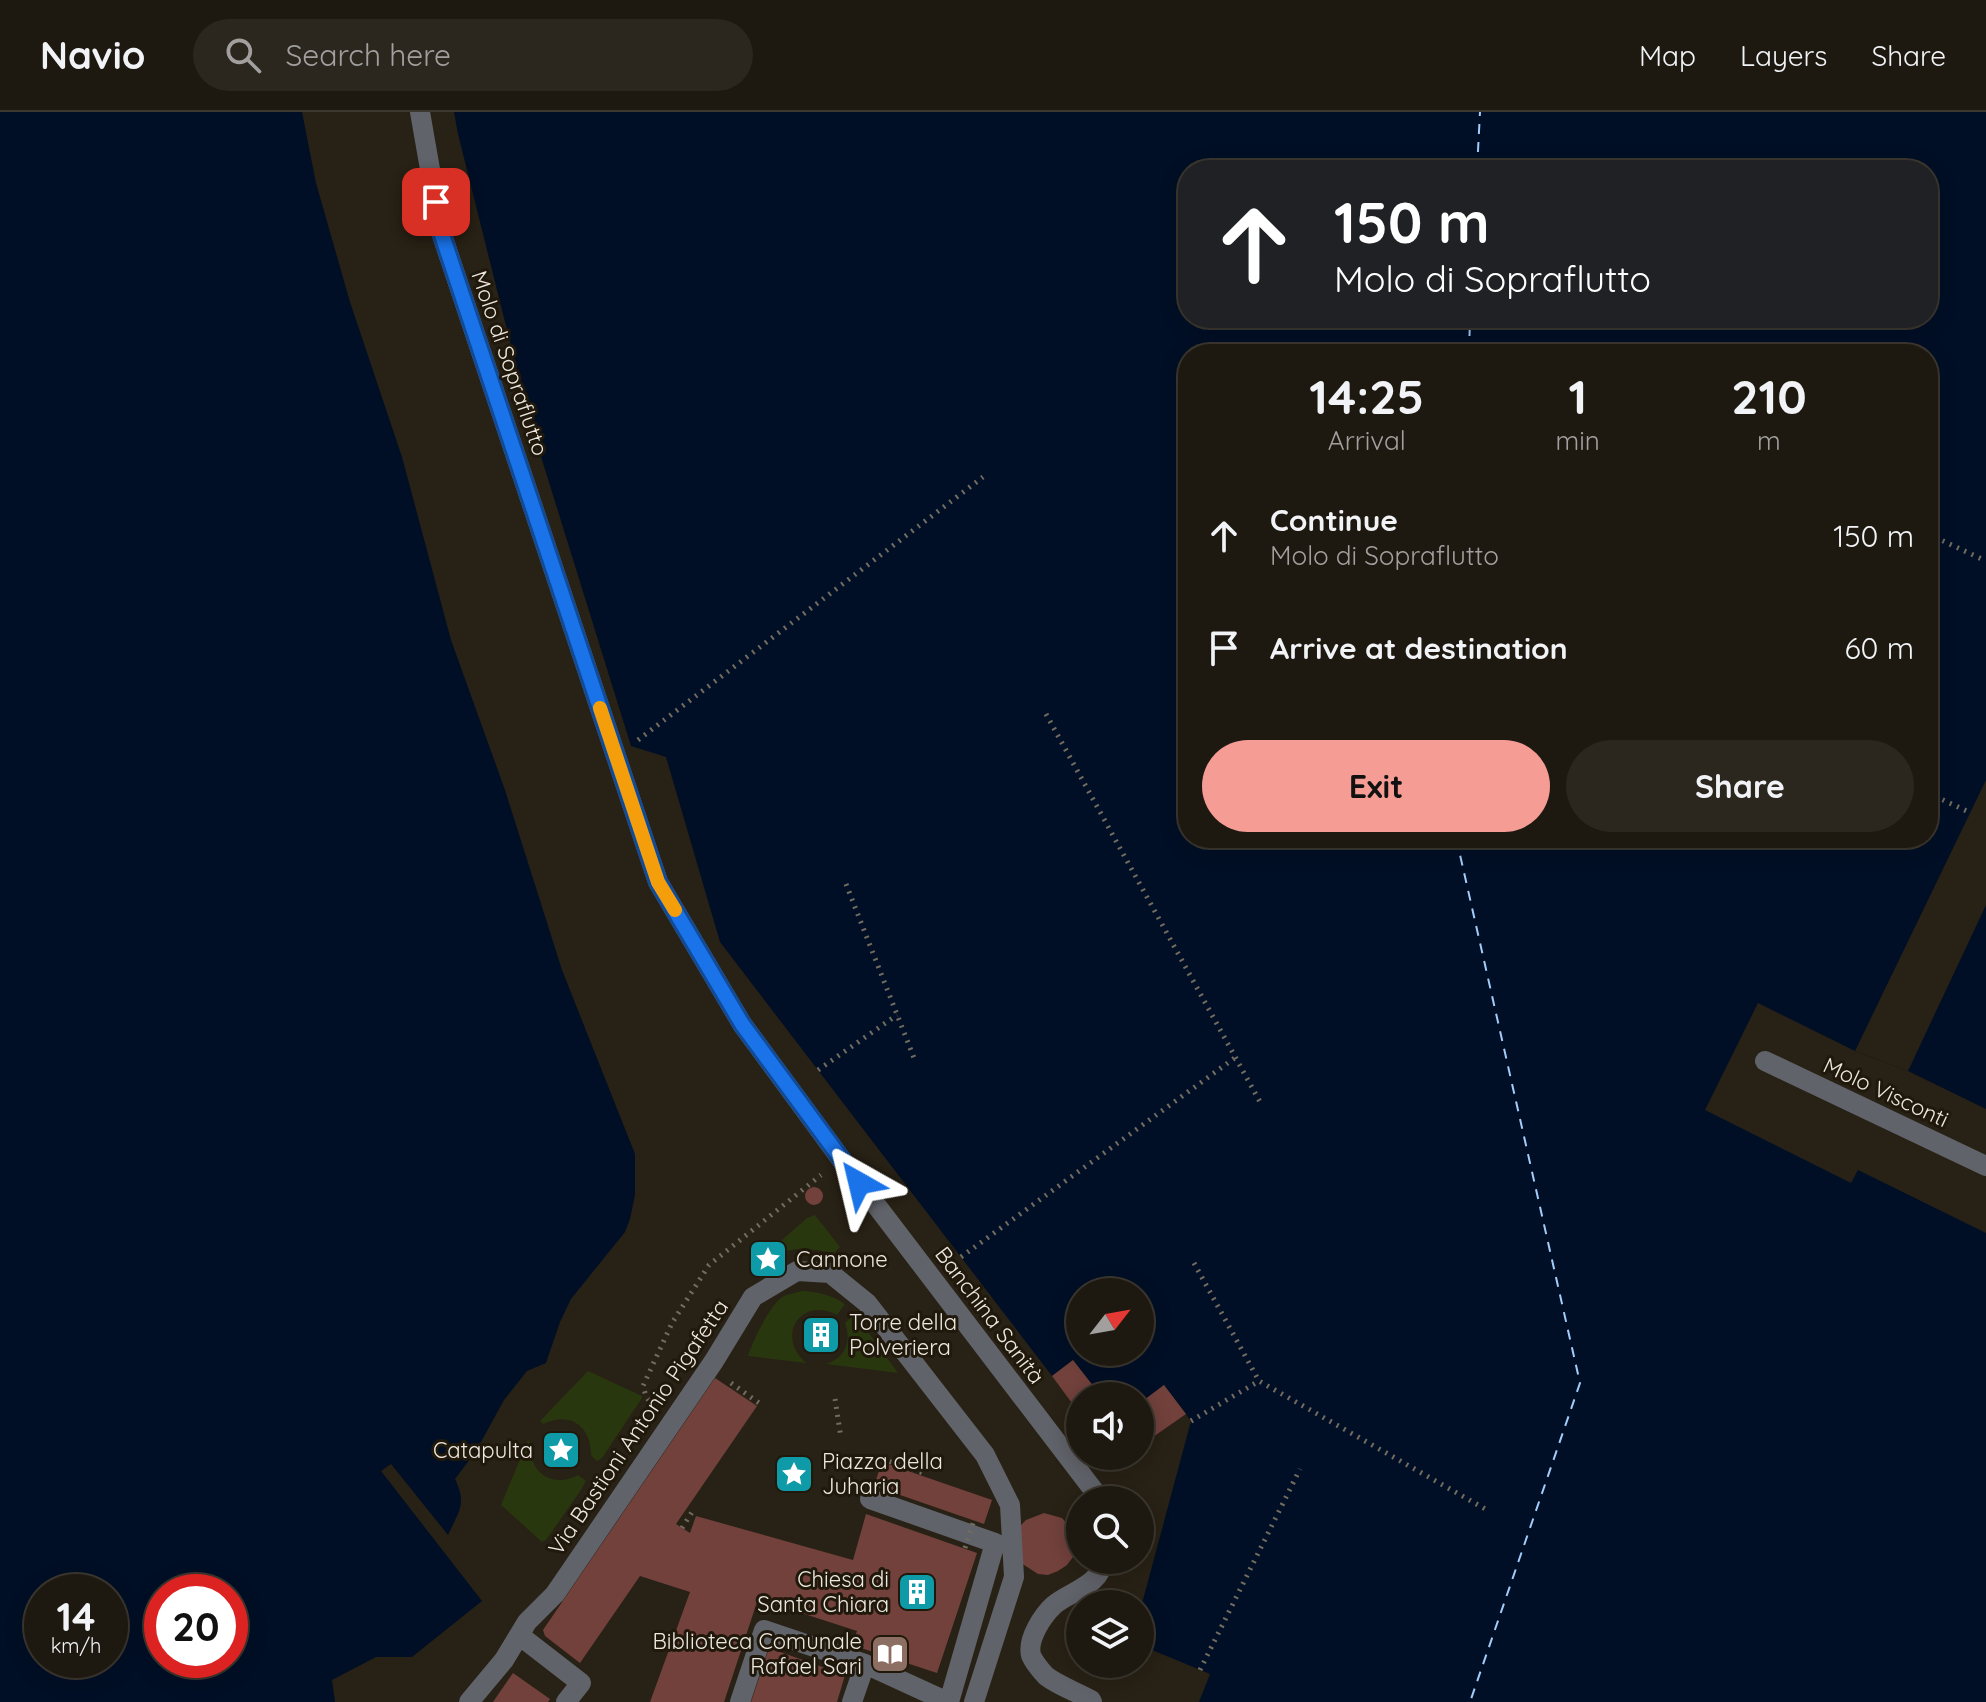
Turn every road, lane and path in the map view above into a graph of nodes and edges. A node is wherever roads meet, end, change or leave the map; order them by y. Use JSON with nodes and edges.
{"nodes":[{"id":1,"x":420,"y":112,"type":"edge"},
{"id":2,"x":983,"y":477,"type":"dead end"},
{"id":3,"x":1938,"y":539,"type":"edge"},
{"id":4,"x":1986,"y":561,"type":"edge"},
{"id":5,"x":1046,"y":714,"type":"dead end"},
{"id":6,"x":620,"y":767,"type":"junction"},
{"id":7,"x":1938,"y":798,"type":"edge"},
{"id":8,"x":1971,"y":813,"type":"dead end"},
{"id":9,"x":846,"y":884,"type":"dead end"},
{"id":10,"x":897,"y":1015,"type":"junction"},
{"id":11,"x":1236,"y":1057,"type":"junction"},
{"id":12,"x":914,"y":1058,"type":"dead end"},
{"id":13,"x":1765,"y":1061,"type":"dead end"},
{"id":14,"x":818,"y":1070,"type":"dead end"},
{"id":15,"x":1260,"y":1102,"type":"dead end"},
{"id":16,"x":841,"y":1159,"type":"junction"},
{"id":17,"x":1986,"y":1166,"type":"edge"},
{"id":18,"x":961,"y":1257,"type":"dead end"},
{"id":19,"x":1194,"y":1263,"type":"dead end"},
{"id":20,"x":728,"y":1381,"type":"dead end"},
{"id":21,"x":1259,"y":1381,"type":"junction"},
{"id":22,"x":643,"y":1386,"type":"dead end"},
{"id":23,"x":835,"y":1399,"type":"dead end"},
{"id":24,"x":759,"y":1403,"type":"dead end"},
{"id":25,"x":1191,"y":1421,"type":"dead end"},
{"id":26,"x":841,"y":1438,"type":"dead end"},
{"id":27,"x":882,"y":1459,"type":"dead end"},
{"id":28,"x":1300,"y":1469,"type":"dead end"},
{"id":29,"x":926,"y":1474,"type":"dead end"},
{"id":30,"x":1090,"y":1486,"type":"edge"},
{"id":31,"x":870,"y":1499,"type":"dead end"},
{"id":32,"x":1487,"y":1510,"type":"dead end"},
{"id":33,"x":692,"y":1512,"type":"dead end"},
{"id":34,"x":974,"y":1520,"type":"dead end"},
{"id":35,"x":682,"y":1528,"type":"dead end"},
{"id":36,"x":965,"y":1548,"type":"dead end"},
{"id":37,"x":1097,"y":1574,"type":"edge"},
{"id":38,"x":519,"y":1635,"type":"junction"},
{"id":39,"x":865,"y":1664,"type":"junction"},
{"id":40,"x":1200,"y":1670,"type":"dead end"},
{"id":41,"x":561,"y":1700,"type":"edge"},
{"id":42,"x":469,"y":1702,"type":"edge"},
{"id":43,"x":740,"y":1702,"type":"edge"},
{"id":44,"x":852,"y":1702,"type":"edge"},
{"id":45,"x":948,"y":1702,"type":"edge"},
{"id":46,"x":974,"y":1702,"type":"edge"},
{"id":47,"x":1092,"y":1702,"type":"edge"}],
"edges":[{"from":1,"to":6,"type":"street","name":"Molo di Sopraflutto"},
{"from":2,"to":6,"type":"path"},
{"from":3,"to":4,"type":"path"},
{"from":5,"to":11,"type":"path"},
{"from":6,"to":16,"type":"street","name":"Banchina Sanità"},
{"from":7,"to":8,"type":"path"},
{"from":9,"to":10,"type":"path"},
{"from":10,"to":12,"type":"path"},
{"from":10,"to":14,"type":"path"},
{"from":11,"to":15,"type":"path"},
{"from":11,"to":18,"type":"path"},
{"from":13,"to":17,"type":"street","name":"Molo Visconti"},
{"from":16,"to":22,"type":"path"},
{"from":16,"to":30,"type":"street","name":"Banchina Sanità"},
{"from":19,"to":21,"type":"path"},
{"from":20,"to":24,"type":"path"},
{"from":21,"to":25,"type":"path"},
{"from":21,"to":32,"type":"path"},
{"from":23,"to":26,"type":"path"},
{"from":27,"to":29,"type":"path"},
{"from":28,"to":40,"type":"path"},
{"from":31,"to":45,"type":"street"},
{"from":33,"to":35,"type":"path"},
{"from":34,"to":36,"type":"path","bridge":true},
{"from":37,"to":47,"type":"street"},
{"from":38,"to":41,"type":"street"},
{"from":38,"to":42,"type":"street","name":"Via Bastioni Antonio Pigafetta"},
{"from":38,"to":46,"type":"street","name":"Via Bastioni Antonio Pigafetta"},
{"from":39,"to":43,"type":"street"},
{"from":39,"to":44,"type":"street"},
{"from":39,"to":45,"type":"street"}]}
